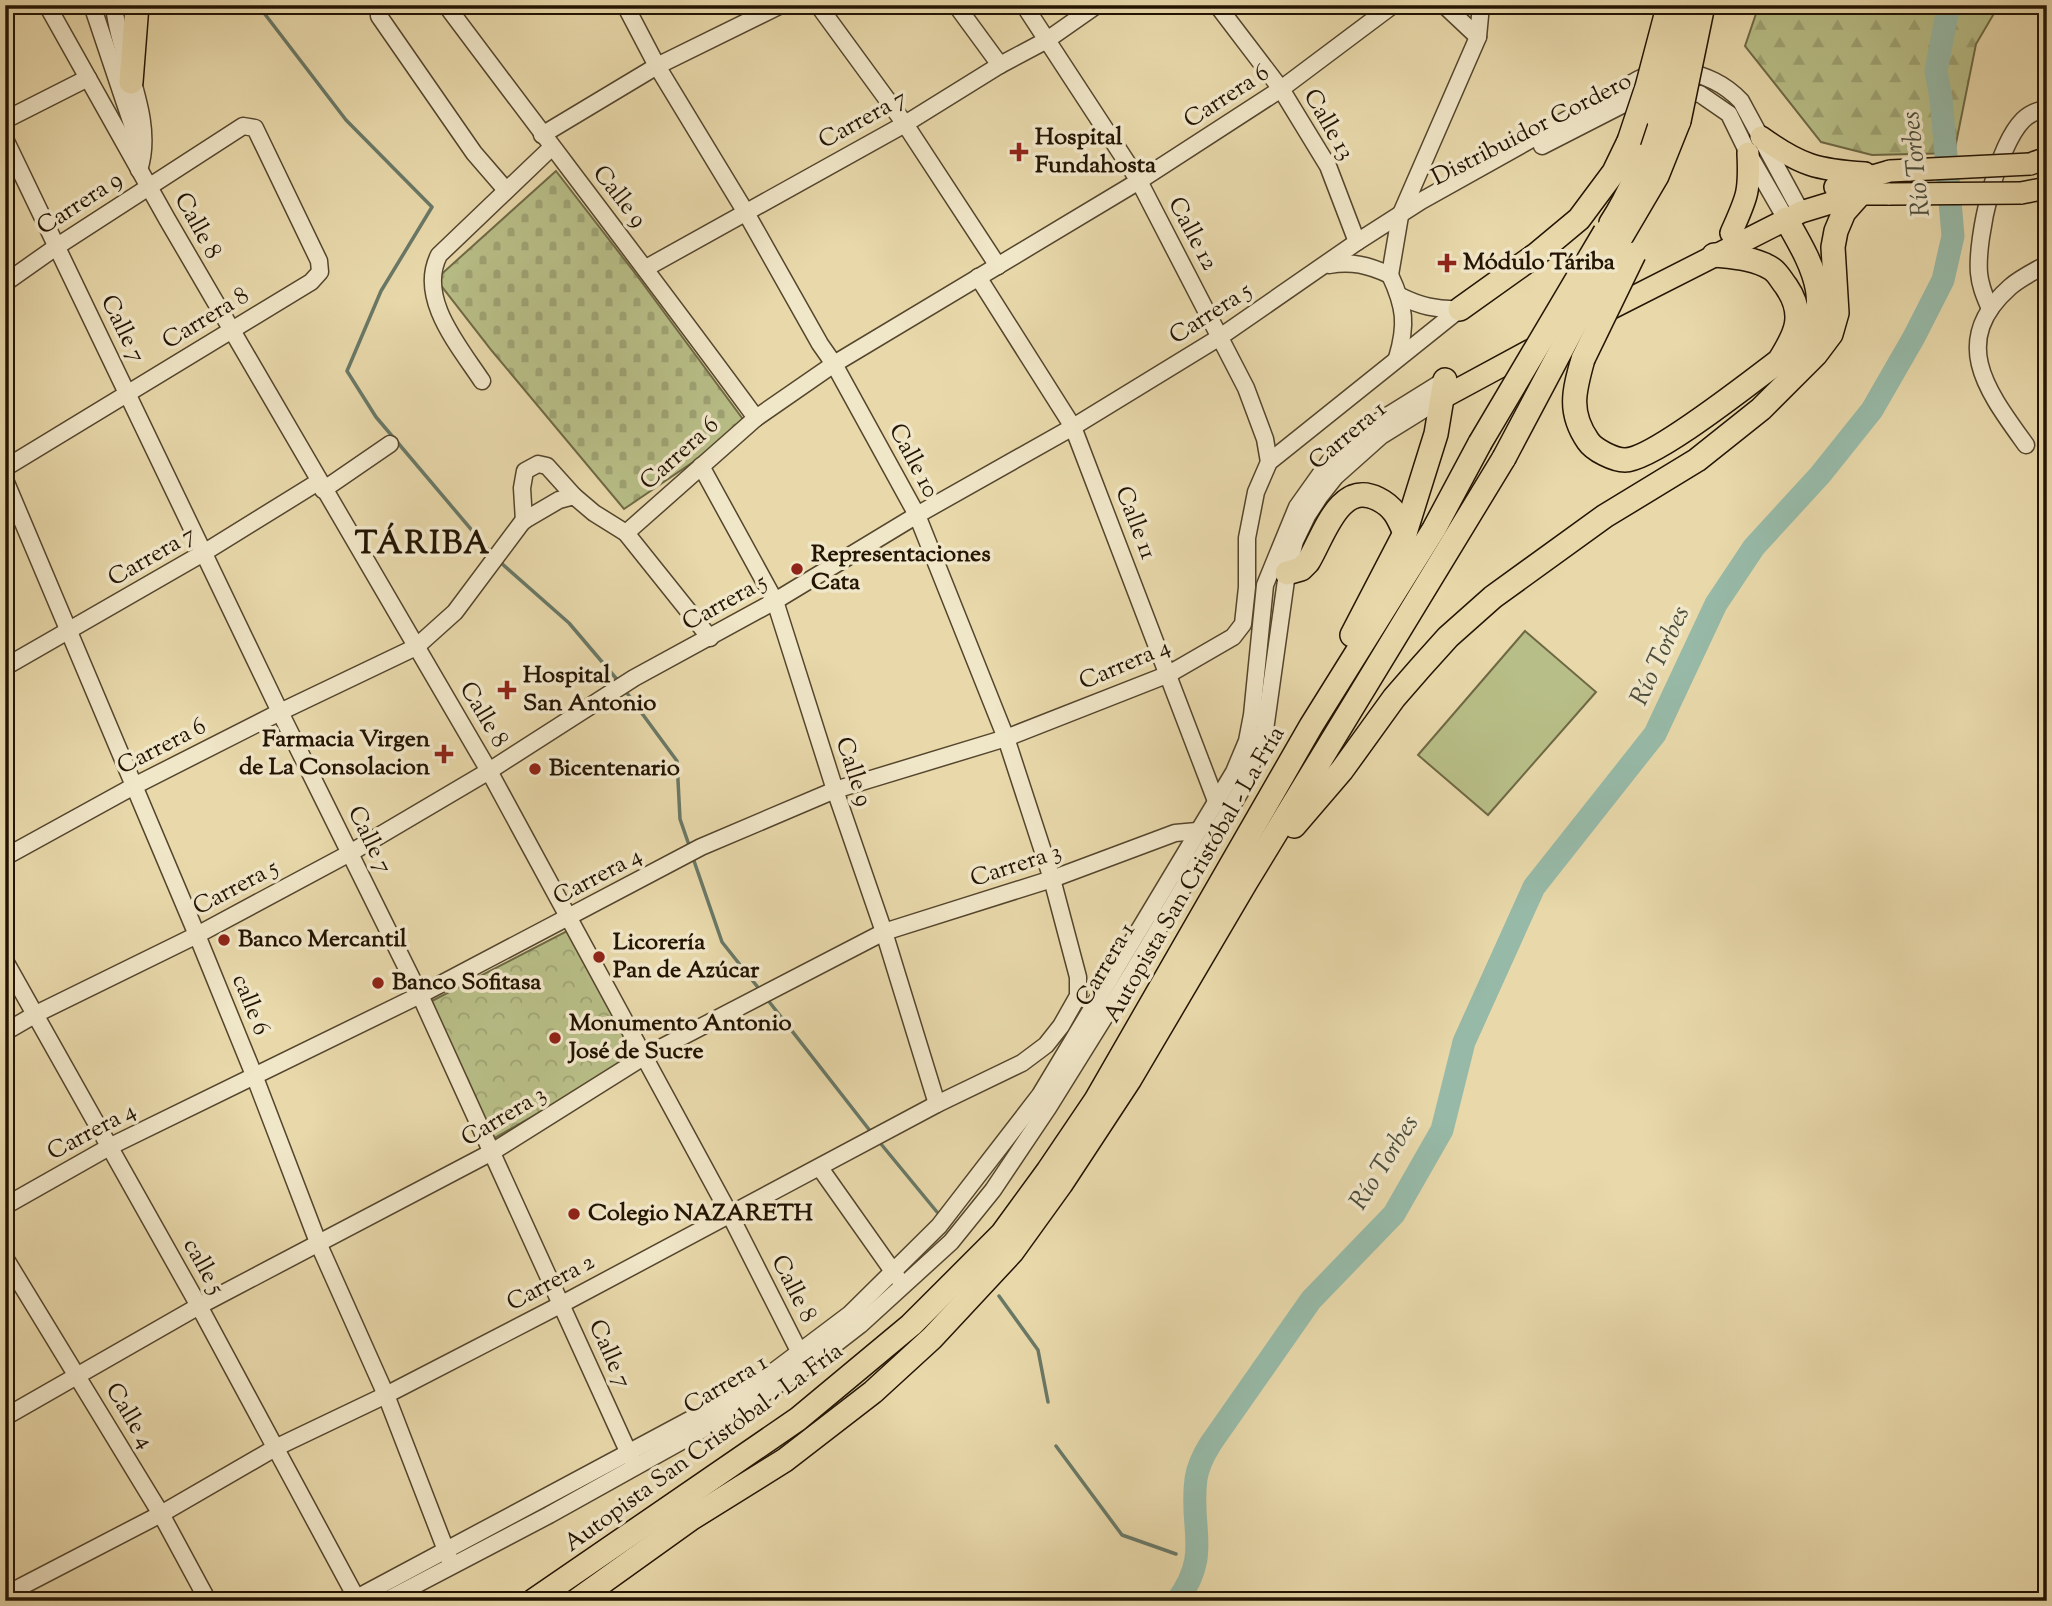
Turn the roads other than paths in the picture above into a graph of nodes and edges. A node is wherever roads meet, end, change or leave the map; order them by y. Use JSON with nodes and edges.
{"nodes":[{"id":1,"x":47,"y":5,"type":"edge"},
{"id":2,"x":92,"y":5,"type":"edge"},
{"id":3,"x":114,"y":5,"type":"edge"},
{"id":4,"x":137,"y":5,"type":"edge"},
{"id":5,"x":446,"y":5,"type":"edge"},
{"id":6,"x":625,"y":5,"type":"edge"},
{"id":7,"x":781,"y":5,"type":"edge"},
{"id":8,"x":818,"y":5,"type":"edge"},
{"id":9,"x":956,"y":5,"type":"edge"},
{"id":10,"x":1024,"y":5,"type":"edge"},
{"id":11,"x":1097,"y":5,"type":"edge"},
{"id":12,"x":1217,"y":5,"type":"edge"},
{"id":13,"x":1393,"y":5,"type":"edge"},
{"id":14,"x":1444,"y":5,"type":"edge"},
{"id":15,"x":1481,"y":5,"type":"edge"},
{"id":16,"x":1681,"y":9,"type":"edge"},
{"id":17,"x":379,"y":16,"type":"dead end"},
{"id":18,"x":1478,"y":37,"type":"junction"},
{"id":19,"x":1047,"y":40,"type":"junction"},
{"id":20,"x":1000,"y":65,"type":"junction"},
{"id":21,"x":657,"y":66,"type":"junction"},
{"id":22,"x":88,"y":78,"type":"junction"},
{"id":23,"x":131,"y":82,"type":"junction"},
{"id":24,"x":1281,"y":89,"type":"junction"},
{"id":25,"x":2047,"y":108,"type":"edge"},
{"id":26,"x":1668,"y":119,"type":"junction"},
{"id":27,"x":5,"y":120,"type":"edge"},
{"id":28,"x":905,"y":124,"type":"junction"},
{"id":29,"x":5,"y":139,"type":"edge"},
{"id":30,"x":547,"y":141,"type":"junction"},
{"id":31,"x":1754,"y":145,"type":"junction"},
{"id":32,"x":145,"y":152,"type":"junction"},
{"id":33,"x":2038,"y":161,"type":"edge"},
{"id":34,"x":139,"y":170,"type":"junction"},
{"id":35,"x":1884,"y":172,"type":"junction"},
{"id":36,"x":1139,"y":181,"type":"junction"},
{"id":37,"x":149,"y":186,"type":"junction"},
{"id":38,"x":2047,"y":188,"type":"edge"},
{"id":39,"x":506,"y":190,"type":"junction"},
{"id":40,"x":1860,"y":194,"type":"junction"},
{"id":41,"x":1790,"y":210,"type":"junction"},
{"id":42,"x":745,"y":211,"type":"junction"},
{"id":43,"x":1400,"y":216,"type":"junction"},
{"id":44,"x":1731,"y":233,"type":"junction"},
{"id":45,"x":1357,"y":242,"type":"junction"},
{"id":46,"x":1620,"y":242,"type":"junction"},
{"id":47,"x":56,"y":247,"type":"junction"},
{"id":48,"x":1714,"y":255,"type":"junction"},
{"id":49,"x":2047,"y":264,"type":"edge"},
{"id":50,"x":998,"y":265,"type":"junction"},
{"id":51,"x":1324,"y":265,"type":"junction"},
{"id":52,"x":646,"y":268,"type":"junction"},
{"id":53,"x":1390,"y":275,"type":"junction"},
{"id":54,"x":978,"y":277,"type":"junction"},
{"id":55,"x":5,"y":283,"type":"edge"},
{"id":56,"x":1836,"y":290,"type":"junction"},
{"id":57,"x":1400,"y":296,"type":"junction"},
{"id":58,"x":1460,"y":309,"type":"junction"},
{"id":59,"x":1990,"y":309,"type":"junction"},
{"id":60,"x":231,"y":331,"type":"junction"},
{"id":61,"x":1220,"y":337,"type":"junction"},
{"id":62,"x":1396,"y":358,"type":"junction"},
{"id":63,"x":1779,"y":361,"type":"junction"},
{"id":64,"x":834,"y":363,"type":"junction"},
{"id":65,"x":482,"y":381,"type":"dead end"},
{"id":66,"x":1445,"y":388,"type":"junction"},
{"id":67,"x":128,"y":393,"type":"junction"},
{"id":68,"x":756,"y":418,"type":"junction"},
{"id":69,"x":1073,"y":427,"type":"junction"},
{"id":70,"x":390,"y":444,"type":"dead end"},
{"id":71,"x":2026,"y":445,"type":"dead end"},
{"id":72,"x":1269,"y":462,"type":"junction"},
{"id":73,"x":701,"y":466,"type":"junction"},
{"id":74,"x":5,"y":468,"type":"edge"},
{"id":75,"x":5,"y":480,"type":"edge"},
{"id":76,"x":321,"y":486,"type":"junction"},
{"id":77,"x":574,"y":496,"type":"junction"},
{"id":78,"x":917,"y":515,"type":"junction"},
{"id":79,"x":524,"y":521,"type":"junction"},
{"id":80,"x":626,"y":533,"type":"junction"},
{"id":81,"x":1405,"y":533,"type":"junction"},
{"id":82,"x":205,"y":552,"type":"junction"},
{"id":83,"x":1287,"y":573,"type":"junction"},
{"id":84,"x":775,"y":601,"type":"junction"},
{"id":85,"x":69,"y":630,"type":"junction"},
{"id":86,"x":710,"y":638,"type":"junction"},
{"id":87,"x":416,"y":647,"type":"junction"},
{"id":88,"x":5,"y":667,"type":"edge"},
{"id":89,"x":1169,"y":674,"type":"junction"},
{"id":90,"x":281,"y":712,"type":"junction"},
{"id":91,"x":1311,"y":726,"type":"junction"},
{"id":92,"x":1006,"y":738,"type":"junction"},
{"id":93,"x":489,"y":771,"type":"junction"},
{"id":94,"x":134,"y":786,"type":"junction"},
{"id":95,"x":835,"y":790,"type":"junction"},
{"id":96,"x":1216,"y":801,"type":"junction"},
{"id":97,"x":1197,"y":831,"type":"junction"},
{"id":98,"x":350,"y":853,"type":"junction"},
{"id":99,"x":5,"y":857,"type":"edge"},
{"id":100,"x":1052,"y":879,"type":"junction"},
{"id":101,"x":1246,"y":882,"type":"junction"},
{"id":102,"x":568,"y":919,"type":"junction"},
{"id":103,"x":884,"y":932,"type":"junction"},
{"id":104,"x":197,"y":935,"type":"junction"},
{"id":105,"x":5,"y":961,"type":"edge"},
{"id":106,"x":1079,"y":977,"type":"joint"},
{"id":107,"x":420,"y":995,"type":"junction"},
{"id":108,"x":36,"y":1014,"type":"junction"},
{"id":109,"x":5,"y":1032,"type":"edge"},
{"id":110,"x":645,"y":1056,"type":"junction"},
{"id":111,"x":254,"y":1075,"type":"junction"},
{"id":112,"x":937,"y":1104,"type":"junction"},
{"id":113,"x":111,"y":1146,"type":"junction"},
{"id":114,"x":492,"y":1152,"type":"junction"},
{"id":115,"x":820,"y":1168,"type":"junction"},
{"id":116,"x":5,"y":1206,"type":"edge"},
{"id":117,"x":729,"y":1213,"type":"junction"},
{"id":118,"x":319,"y":1245,"type":"junction"},
{"id":119,"x":5,"y":1258,"type":"edge"},
{"id":120,"x":893,"y":1271,"type":"junction"},
{"id":121,"x":903,"y":1285,"type":"junction"},
{"id":122,"x":562,"y":1304,"type":"junction"},
{"id":123,"x":200,"y":1306,"type":"junction"},
{"id":124,"x":803,"y":1359,"type":"junction"},
{"id":125,"x":78,"y":1375,"type":"junction"},
{"id":126,"x":386,"y":1395,"type":"junction"},
{"id":127,"x":5,"y":1417,"type":"edge"},
{"id":128,"x":275,"y":1448,"type":"junction"},
{"id":129,"x":627,"y":1451,"type":"junction"},
{"id":130,"x":636,"y":1467,"type":"junction"},
{"id":131,"x":161,"y":1514,"type":"junction"},
{"id":132,"x":449,"y":1557,"type":"junction"},
{"id":133,"x":5,"y":1595,"type":"edge"},
{"id":134,"x":355,"y":1600,"type":"edge"},
{"id":135,"x":208,"y":1601,"type":"edge"},
{"id":136,"x":385,"y":1601,"type":"edge"},
{"id":137,"x":533,"y":1601,"type":"edge"},
{"id":138,"x":576,"y":1601,"type":"edge"}],
"edges":[{"from":1,"to":22,"type":"street"},
{"from":2,"to":32,"type":"street"},
{"from":3,"to":23,"type":"street"},
{"from":4,"to":23,"type":"highway"},
{"from":5,"to":30,"type":"street","name":"Calle 9"},
{"from":6,"to":21,"type":"street","name":"Calle 10"},
{"from":7,"to":21,"type":"street"},
{"from":8,"to":28,"type":"street"},
{"from":9,"to":20,"type":"street"},
{"from":10,"to":19,"type":"street","name":"Calle 12"},
{"from":11,"to":19,"type":"street","name":"Carrera 7"},
{"from":12,"to":24,"type":"street","name":"Calle 13"},
{"from":13,"to":24,"type":"street","name":"Carrera 6"},
{"from":14,"to":18,"type":"street"},
{"from":15,"to":18,"type":"street"},
{"from":16,"to":26,"type":"highway","name":"Autopista San Cristóbal - La Fría","bridge":true},
{"from":16,"to":58,"type":"highway","bridge":true},
{"from":17,"to":39,"type":"street"},
{"from":18,"to":43,"type":"street"},
{"from":19,"to":20,"type":"street","name":"Carrera 7"},
{"from":19,"to":36,"type":"street","name":"Calle 12"},
{"from":20,"to":28,"type":"street","name":"Carrera 7"},
{"from":21,"to":30,"type":"street"},
{"from":21,"to":42,"type":"street","name":"Calle 10"},
{"from":22,"to":27,"type":"street"},
{"from":22,"to":34,"type":"street"},
{"from":23,"to":32,"type":"street"},
{"from":24,"to":36,"type":"street","name":"Carrera 6"},
{"from":24,"to":45,"type":"street","name":"Calle 13"},
{"from":25,"to":59,"type":"street"},
{"from":26,"to":46,"type":"highway","name":"Autopista San Cristóbal - La Fría"},
{"from":26,"to":46,"type":"highway","name":"Autopista San Cristóbal - La Fría"},
{"from":28,"to":42,"type":"street","name":"Carrera 7"},
{"from":28,"to":50,"type":"street"},
{"from":29,"to":47,"type":"street","name":"Calle 7"},
{"from":30,"to":39,"type":"street"},
{"from":30,"to":52,"type":"street","name":"Calle 9"},
{"from":31,"to":35,"type":"main road"},
{"from":31,"to":41,"type":"street","name":"Distribuidor Cordero"},
{"from":31,"to":43,"type":"street","name":"Distribuidor Cordero"},
{"from":31,"to":44,"type":"main road"},
{"from":32,"to":34,"type":"street","name":"Carrera 9"},
{"from":33,"to":35,"type":"main road","bridge":true},
{"from":34,"to":37,"type":"street","name":"Carrera 9"},
{"from":35,"to":41,"type":"main road"},
{"from":36,"to":50,"type":"street","name":"Carrera 6"},
{"from":36,"to":61,"type":"street","name":"Calle 12"},
{"from":37,"to":47,"type":"street","name":"Carrera 9"},
{"from":37,"to":60,"type":"street","name":"Calle 8"},
{"from":37,"to":60,"type":"street","name":"Carrera 8"},
{"from":38,"to":40,"type":"main road","bridge":true},
{"from":39,"to":65,"type":"street"},
{"from":40,"to":41,"type":"main road"},
{"from":40,"to":56,"type":"highway"},
{"from":41,"to":44,"type":"main road"},
{"from":41,"to":48,"type":"main road","name":"Carrera 1"},
{"from":41,"to":56,"type":"highway"},
{"from":41,"to":63,"type":"highway"},
{"from":42,"to":52,"type":"street","name":"Carrera 7"},
{"from":42,"to":64,"type":"street","name":"Calle 10"},
{"from":43,"to":45,"type":"street","name":"Carrera 5"},
{"from":43,"to":53,"type":"street"},
{"from":44,"to":66,"type":"main road"},
{"from":45,"to":51,"type":"street","name":"Carrera 5"},
{"from":46,"to":63,"type":"highway","bridge":true},
{"from":46,"to":91,"type":"highway","name":"Autopista San Cristóbal - La Fría","bridge":true},
{"from":46,"to":101,"type":"highway","name":"Autopista San Cristóbal - La Fría","bridge":true},
{"from":47,"to":55,"type":"street","name":"Carrera 9"},
{"from":47,"to":67,"type":"street","name":"Calle 7"},
{"from":48,"to":63,"type":"highway"},
{"from":48,"to":66,"type":"main road","name":"Carrera 1"},
{"from":49,"to":59,"type":"street"},
{"from":50,"to":54,"type":"street","name":"Carrera 6"},
{"from":51,"to":53,"type":"street"},
{"from":51,"to":61,"type":"street","name":"Carrera 5"},
{"from":52,"to":68,"type":"street","name":"Calle 9"},
{"from":53,"to":57,"type":"street"},
{"from":54,"to":64,"type":"street","name":"Carrera 6"},
{"from":54,"to":69,"type":"street","name":"Calle 11"},
{"from":56,"to":101,"type":"highway"},
{"from":57,"to":58,"type":"street"},
{"from":57,"to":62,"type":"street"},
{"from":58,"to":62,"type":"street"},
{"from":59,"to":71,"type":"street"},
{"from":60,"to":67,"type":"street","name":"Carrera 8"},
{"from":60,"to":76,"type":"street","name":"Calle 8"},
{"from":61,"to":69,"type":"street","name":"Carrera 5"},
{"from":61,"to":72,"type":"street","name":"Calle 12"},
{"from":62,"to":72,"type":"street"},
{"from":64,"to":68,"type":"street","name":"Carrera 6"},
{"from":64,"to":78,"type":"street","name":"Calle 10"},
{"from":66,"to":81,"type":"highway"},
{"from":66,"to":83,"type":"street","name":"Carrera 1"},
{"from":66,"to":96,"type":"street","name":"Carrera 1"},
{"from":67,"to":74,"type":"street","name":"Carrera 8"},
{"from":67,"to":82,"type":"street","name":"Calle 7"},
{"from":68,"to":73,"type":"street","name":"Carrera 6"},
{"from":69,"to":78,"type":"street","name":"Carrera 5"},
{"from":69,"to":89,"type":"street","name":"Calle 11"},
{"from":70,"to":76,"type":"street","name":"Carrera 7"},
{"from":72,"to":89,"type":"street","name":"Carrera 4"},
{"from":73,"to":80,"type":"street","name":"Carrera 6"},
{"from":73,"to":84,"type":"street","name":"Calle 9"},
{"from":75,"to":85,"type":"street","name":"calle 6"},
{"from":76,"to":82,"type":"street","name":"Carrera 7"},
{"from":76,"to":87,"type":"street","name":"Calle 8"},
{"from":77,"to":79,"type":"street","name":"Carrera 6"},
{"from":77,"to":79,"type":"street"},
{"from":77,"to":80,"type":"street"},
{"from":78,"to":84,"type":"street","name":"Carrera 5"},
{"from":78,"to":92,"type":"street","name":"Calle 10"},
{"from":79,"to":87,"type":"street","name":"Carrera 6"},
{"from":80,"to":86,"type":"street"},
{"from":81,"to":83,"type":"highway"},
{"from":81,"to":91,"type":"highway"},
{"from":82,"to":85,"type":"street","name":"Carrera 7"},
{"from":82,"to":90,"type":"street","name":"Calle 7"},
{"from":83,"to":121,"type":"street","name":"Carrera 1"},
{"from":84,"to":86,"type":"street","name":"Carrera 5"},
{"from":84,"to":95,"type":"street","name":"Calle 9"},
{"from":85,"to":88,"type":"street","name":"Carrera 7"},
{"from":85,"to":94,"type":"street","name":"calle 6"},
{"from":86,"to":93,"type":"street","name":"Carrera 5"},
{"from":87,"to":90,"type":"street","name":"Carrera 6"},
{"from":87,"to":93,"type":"street","name":"Calle 8"},
{"from":89,"to":92,"type":"street","name":"Carrera 4"},
{"from":89,"to":96,"type":"street","name":"Calle 11"},
{"from":90,"to":94,"type":"street","name":"Carrera 6"},
{"from":90,"to":98,"type":"street","name":"Calle 7"},
{"from":91,"to":137,"type":"highway","name":"Autopista San Cristóbal - La Fría"},
{"from":92,"to":95,"type":"street","name":"Carrera 4"},
{"from":92,"to":100,"type":"street","name":"Calle 10"},
{"from":93,"to":98,"type":"street","name":"Carrera 5"},
{"from":93,"to":102,"type":"street","name":"Calle 8"},
{"from":94,"to":99,"type":"street","name":"Carrera 6"},
{"from":94,"to":104,"type":"street","name":"calle 6"},
{"from":95,"to":102,"type":"street","name":"Carrera 4"},
{"from":95,"to":103,"type":"street","name":"Calle 9"},
{"from":96,"to":97,"type":"street","name":"Carrera 1"},
{"from":97,"to":100,"type":"street","name":"Carrera 3"},
{"from":97,"to":120,"type":"street","name":"Carrera 1"},
{"from":98,"to":104,"type":"street","name":"Carrera 5"},
{"from":98,"to":107,"type":"street","name":"Calle 7"},
{"from":100,"to":103,"type":"street","name":"Carrera 3"},
{"from":100,"to":106,"type":"street","name":"Calle 10"},
{"from":101,"to":138,"type":"highway","name":"Autopista San Cristóbal - La Fría"},
{"from":102,"to":107,"type":"street","name":"Carrera 4"},
{"from":102,"to":110,"type":"street","name":"Calle 8"},
{"from":103,"to":110,"type":"street","name":"Carrera 3"},
{"from":103,"to":112,"type":"street","name":"Calle 9"},
{"from":104,"to":108,"type":"street","name":"Carrera 5"},
{"from":104,"to":111,"type":"street","name":"calle 6"},
{"from":105,"to":108,"type":"street","name":"calle 5"},
{"from":106,"to":112,"type":"street","name":"Carrera 2"},
{"from":107,"to":111,"type":"street","name":"Carrera 4"},
{"from":107,"to":114,"type":"street","name":"Calle 7"},
{"from":108,"to":109,"type":"street","name":"Carrera 5"},
{"from":108,"to":113,"type":"street","name":"calle 5"},
{"from":110,"to":114,"type":"street","name":"Carrera 3"},
{"from":110,"to":117,"type":"street","name":"Calle 8"},
{"from":111,"to":113,"type":"street","name":"Carrera 4"},
{"from":111,"to":118,"type":"street","name":"calle 6"},
{"from":112,"to":115,"type":"street","name":"Carrera 2"},
{"from":113,"to":116,"type":"street","name":"Carrera 4"},
{"from":113,"to":123,"type":"street","name":"calle 5"},
{"from":114,"to":118,"type":"street","name":"Carrera 3"},
{"from":114,"to":122,"type":"street","name":"Calle 7"},
{"from":115,"to":117,"type":"street","name":"Carrera 2"},
{"from":115,"to":120,"type":"street"},
{"from":117,"to":122,"type":"street","name":"Carrera 2"},
{"from":117,"to":124,"type":"street","name":"Calle 8"},
{"from":118,"to":123,"type":"street","name":"Carrera 3"},
{"from":118,"to":126,"type":"street","name":"calle 6"},
{"from":119,"to":125,"type":"street","name":"Calle 4"},
{"from":120,"to":121,"type":"street"},
{"from":120,"to":124,"type":"street","name":"Carrera 1"},
{"from":121,"to":124,"type":"street","name":"Carrera 1"},
{"from":122,"to":126,"type":"street","name":"Carrera 2"},
{"from":122,"to":129,"type":"street","name":"Calle 7"},
{"from":123,"to":125,"type":"street","name":"Carrera 3"},
{"from":123,"to":128,"type":"street","name":"calle 5"},
{"from":124,"to":129,"type":"street","name":"Carrera 1"},
{"from":124,"to":130,"type":"street","name":"Carrera 1"},
{"from":125,"to":127,"type":"street","name":"Carrera 3"},
{"from":125,"to":131,"type":"street","name":"Calle 4"},
{"from":126,"to":128,"type":"street","name":"Carrera 2"},
{"from":126,"to":132,"type":"street","name":"calle 6"},
{"from":128,"to":131,"type":"street","name":"Carrera 2"},
{"from":128,"to":134,"type":"street","name":"calle 5"},
{"from":129,"to":130,"type":"street","name":"Calle 7"},
{"from":129,"to":132,"type":"street","name":"Carrera 1"},
{"from":130,"to":132,"type":"street","name":"Carrera 1"},
{"from":131,"to":133,"type":"street","name":"Carrera 2"},
{"from":131,"to":135,"type":"street","name":"Calle 4"},
{"from":132,"to":134,"type":"street","name":"Carrera 1"},
{"from":132,"to":136,"type":"street","name":"Carrera 1"}]}
